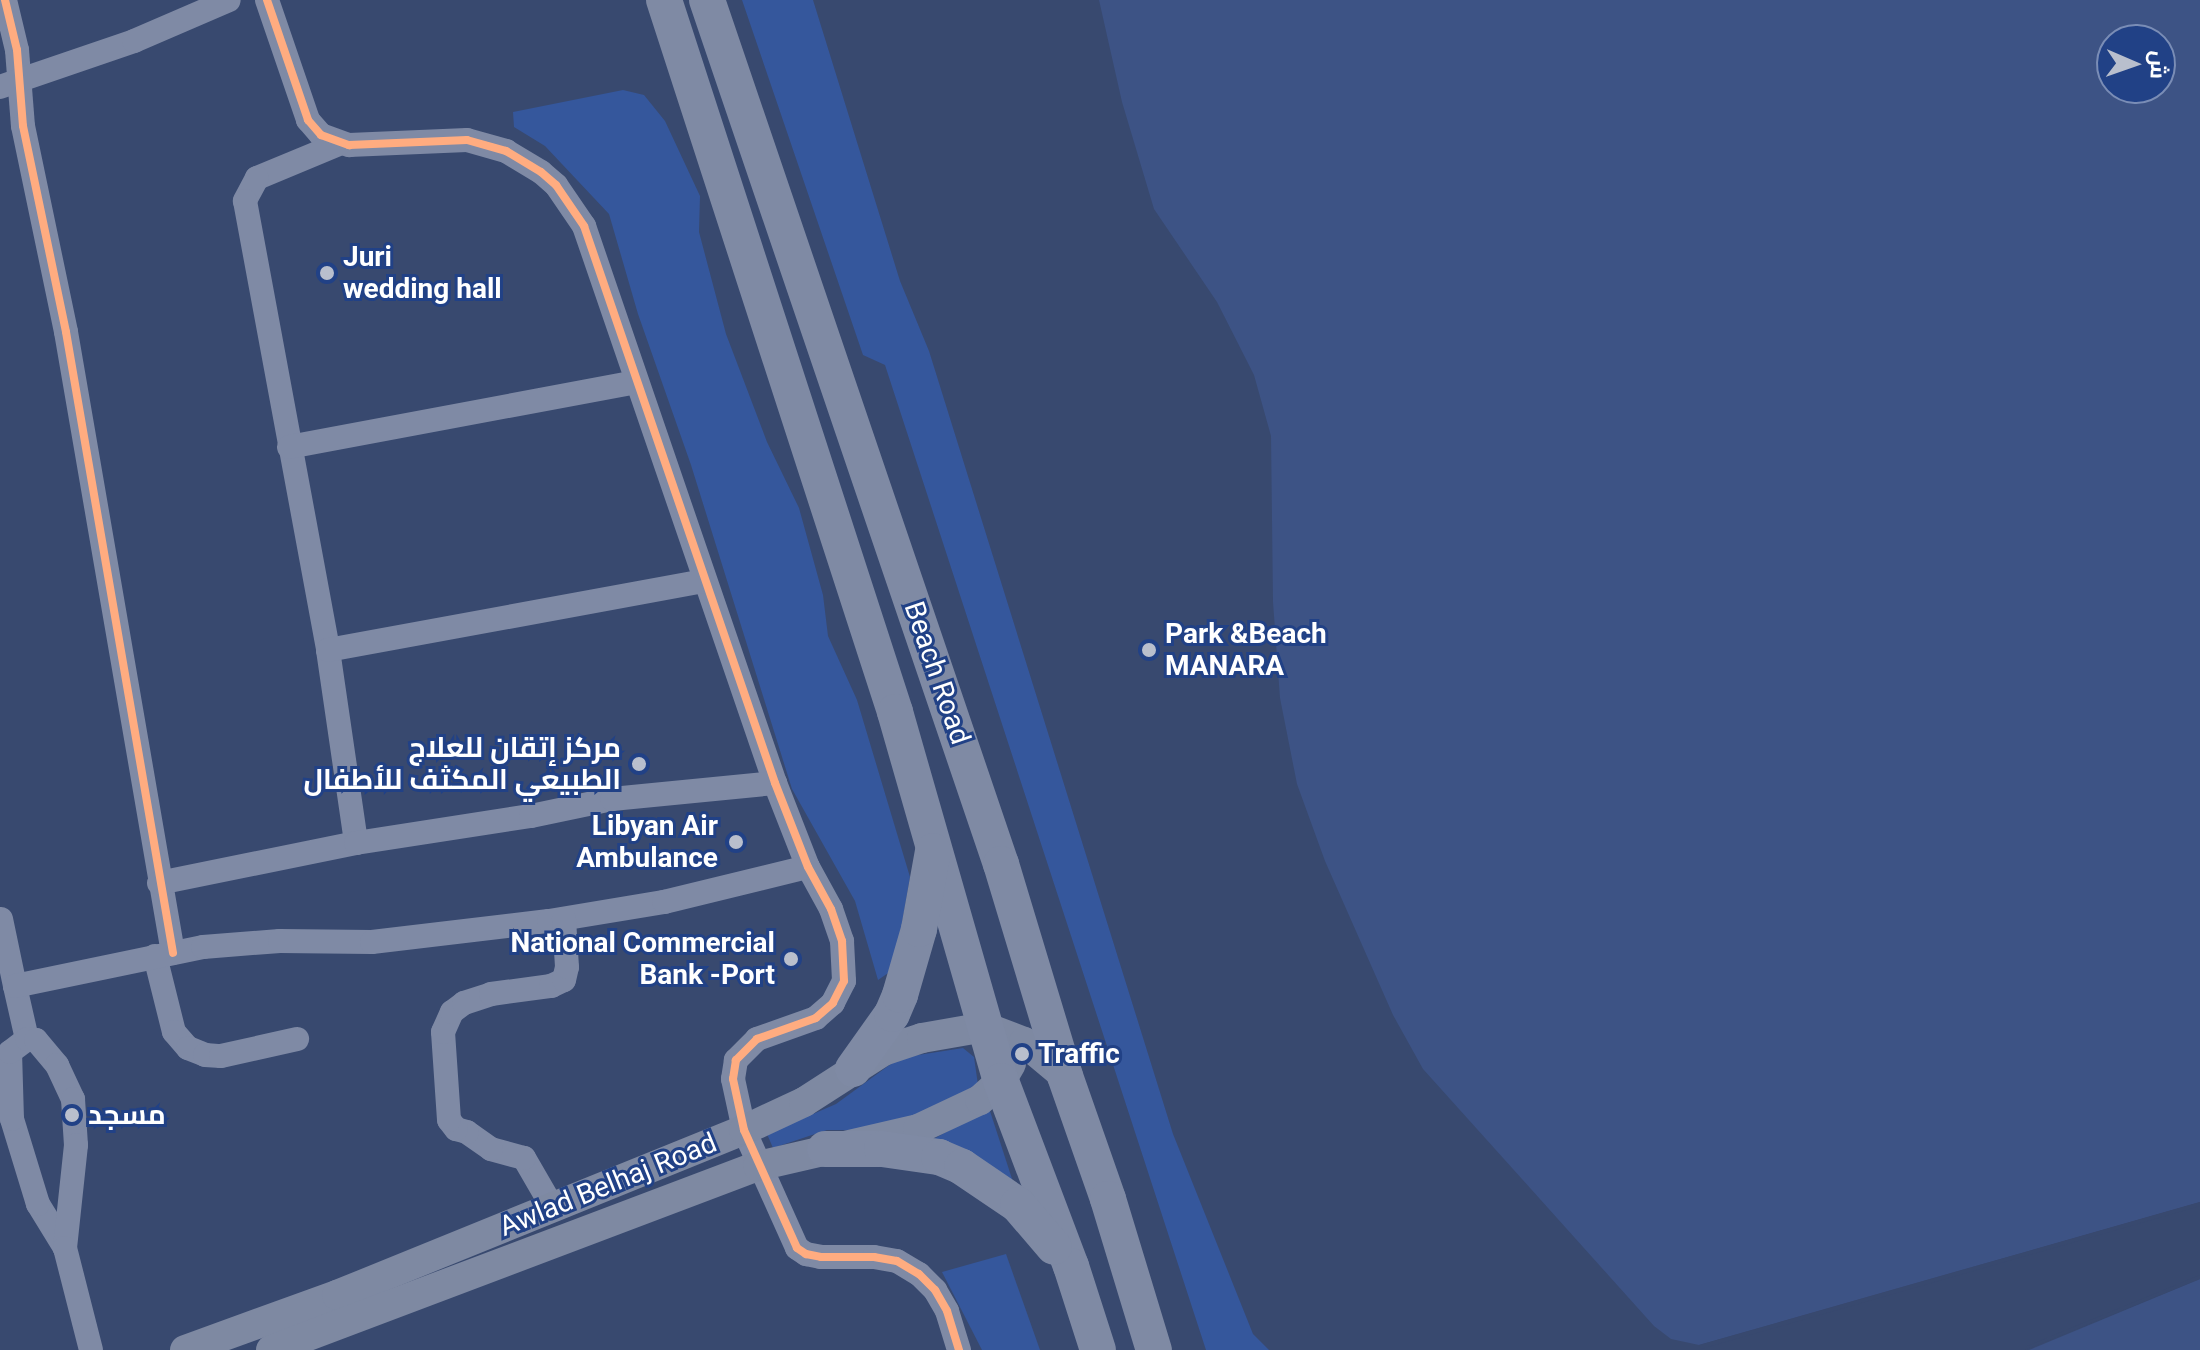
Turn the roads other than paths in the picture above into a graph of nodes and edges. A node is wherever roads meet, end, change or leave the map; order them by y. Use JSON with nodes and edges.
{"nodes":[{"id":1,"x":5,"y":0,"type":"edge"},
{"id":2,"x":229,"y":0,"type":"edge"},
{"id":3,"x":267,"y":0,"type":"edge"},
{"id":4,"x":664,"y":0,"type":"edge"},
{"id":5,"x":707,"y":0,"type":"edge"},
{"id":6,"x":10,"y":84,"type":"edge"},
{"id":7,"x":339,"y":144,"type":"junction"},
{"id":8,"x":637,"y":382,"type":"junction"},
{"id":9,"x":289,"y":447,"type":"junction"},
{"id":10,"x":704,"y":581,"type":"junction"},
{"id":11,"x":328,"y":650,"type":"junction"},
{"id":12,"x":775,"y":783,"type":"junction"},
{"id":13,"x":935,"y":842,"type":"junction"},
{"id":14,"x":356,"y":843,"type":"junction"},
{"id":15,"x":808,"y":867,"type":"junction"},
{"id":16,"x":159,"y":883,"type":"junction"},
{"id":17,"x":1,"y":919,"type":"edge"},
{"id":18,"x":564,"y":919,"type":"junction"},
{"id":19,"x":164,"y":954,"type":"junction"},
{"id":20,"x":15,"y":986,"type":"junction"},
{"id":21,"x":1039,"y":988,"type":"junction"},
{"id":22,"x":985,"y":1027,"type":"junction"},
{"id":23,"x":27,"y":1039,"type":"junction"},
{"id":24,"x":297,"y":1039,"type":"dead end"},
{"id":25,"x":1024,"y":1042,"type":"junction"},
{"id":26,"x":853,"y":1069,"type":"junction"},
{"id":27,"x":1065,"y":1076,"type":"junction"},
{"id":28,"x":1001,"y":1081,"type":"junction"},
{"id":29,"x":744,"y":1130,"type":"junction"},
{"id":30,"x":825,"y":1149,"type":"junction"},
{"id":31,"x":10,"y":1155,"type":"edge"},
{"id":32,"x":758,"y":1166,"type":"junction"},
{"id":33,"x":553,"y":1208,"type":"junction"},
{"id":34,"x":65,"y":1248,"type":"junction"},
{"id":35,"x":1071,"y":1266,"type":"junction"},
{"id":36,"x":91,"y":1350,"type":"edge"},
{"id":37,"x":185,"y":1350,"type":"edge"},
{"id":38,"x":271,"y":1350,"type":"edge"},
{"id":39,"x":959,"y":1350,"type":"edge"},
{"id":40,"x":1098,"y":1350,"type":"edge"},
{"id":41,"x":1154,"y":1350,"type":"edge"}],
"edges":[{"from":1,"to":6,"type":"street"},
{"from":2,"to":6,"type":"street"},
{"from":3,"to":7,"type":"street"},
{"from":4,"to":13,"type":"highway","name":"Beach Road"},
{"from":5,"to":21,"type":"highway","name":"Beach Road"},
{"from":6,"to":16,"type":"street"},
{"from":7,"to":8,"type":"street"},
{"from":7,"to":9,"type":"street"},
{"from":8,"to":9,"type":"street"},
{"from":8,"to":10,"type":"street"},
{"from":9,"to":11,"type":"street"},
{"from":10,"to":11,"type":"street"},
{"from":10,"to":12,"type":"street"},
{"from":11,"to":14,"type":"street"},
{"from":12,"to":14,"type":"street"},
{"from":12,"to":15,"type":"street"},
{"from":13,"to":22,"type":"highway","name":"Beach Road"},
{"from":13,"to":26,"type":"highway"},
{"from":14,"to":16,"type":"street"},
{"from":15,"to":18,"type":"street"},
{"from":15,"to":29,"type":"street"},
{"from":16,"to":19,"type":"street"},
{"from":17,"to":20,"type":"street"},
{"from":18,"to":19,"type":"street"},
{"from":18,"to":33,"type":"street"},
{"from":19,"to":20,"type":"street"},
{"from":19,"to":24,"type":"street"},
{"from":20,"to":23,"type":"street"},
{"from":21,"to":25,"type":"main road","name":"Awlad Belhaj Road"},
{"from":21,"to":27,"type":"highway","name":"Beach Road"},
{"from":22,"to":25,"type":"main road"},
{"from":22,"to":26,"type":"main road","name":"Awlad Belhaj Road"},
{"from":22,"to":28,"type":"highway","name":"Beach Road"},
{"from":23,"to":31,"type":"street"},
{"from":23,"to":34,"type":"street"},
{"from":25,"to":27,"type":"main road"},
{"from":25,"to":28,"type":"main road","name":"Awlad Belhaj Road"},
{"from":26,"to":29,"type":"main road","name":"Awlad Belhaj Road"},
{"from":27,"to":41,"type":"highway","name":"Beach Road"},
{"from":28,"to":30,"type":"main road","name":"Awlad Belhaj Road"},
{"from":28,"to":35,"type":"highway","name":"Beach Road"},
{"from":29,"to":32,"type":"street"},
{"from":29,"to":33,"type":"main road","name":"Awlad Belhaj Road"},
{"from":30,"to":32,"type":"main road","name":"Awlad Belhaj Road"},
{"from":30,"to":35,"type":"highway"},
{"from":31,"to":34,"type":"street"},
{"from":32,"to":38,"type":"main road","name":"Awlad Belhaj Road"},
{"from":32,"to":39,"type":"street"},
{"from":33,"to":37,"type":"main road","name":"Awlad Belhaj Road"},
{"from":34,"to":36,"type":"street"},
{"from":35,"to":40,"type":"highway","name":"Beach Road"}]}
